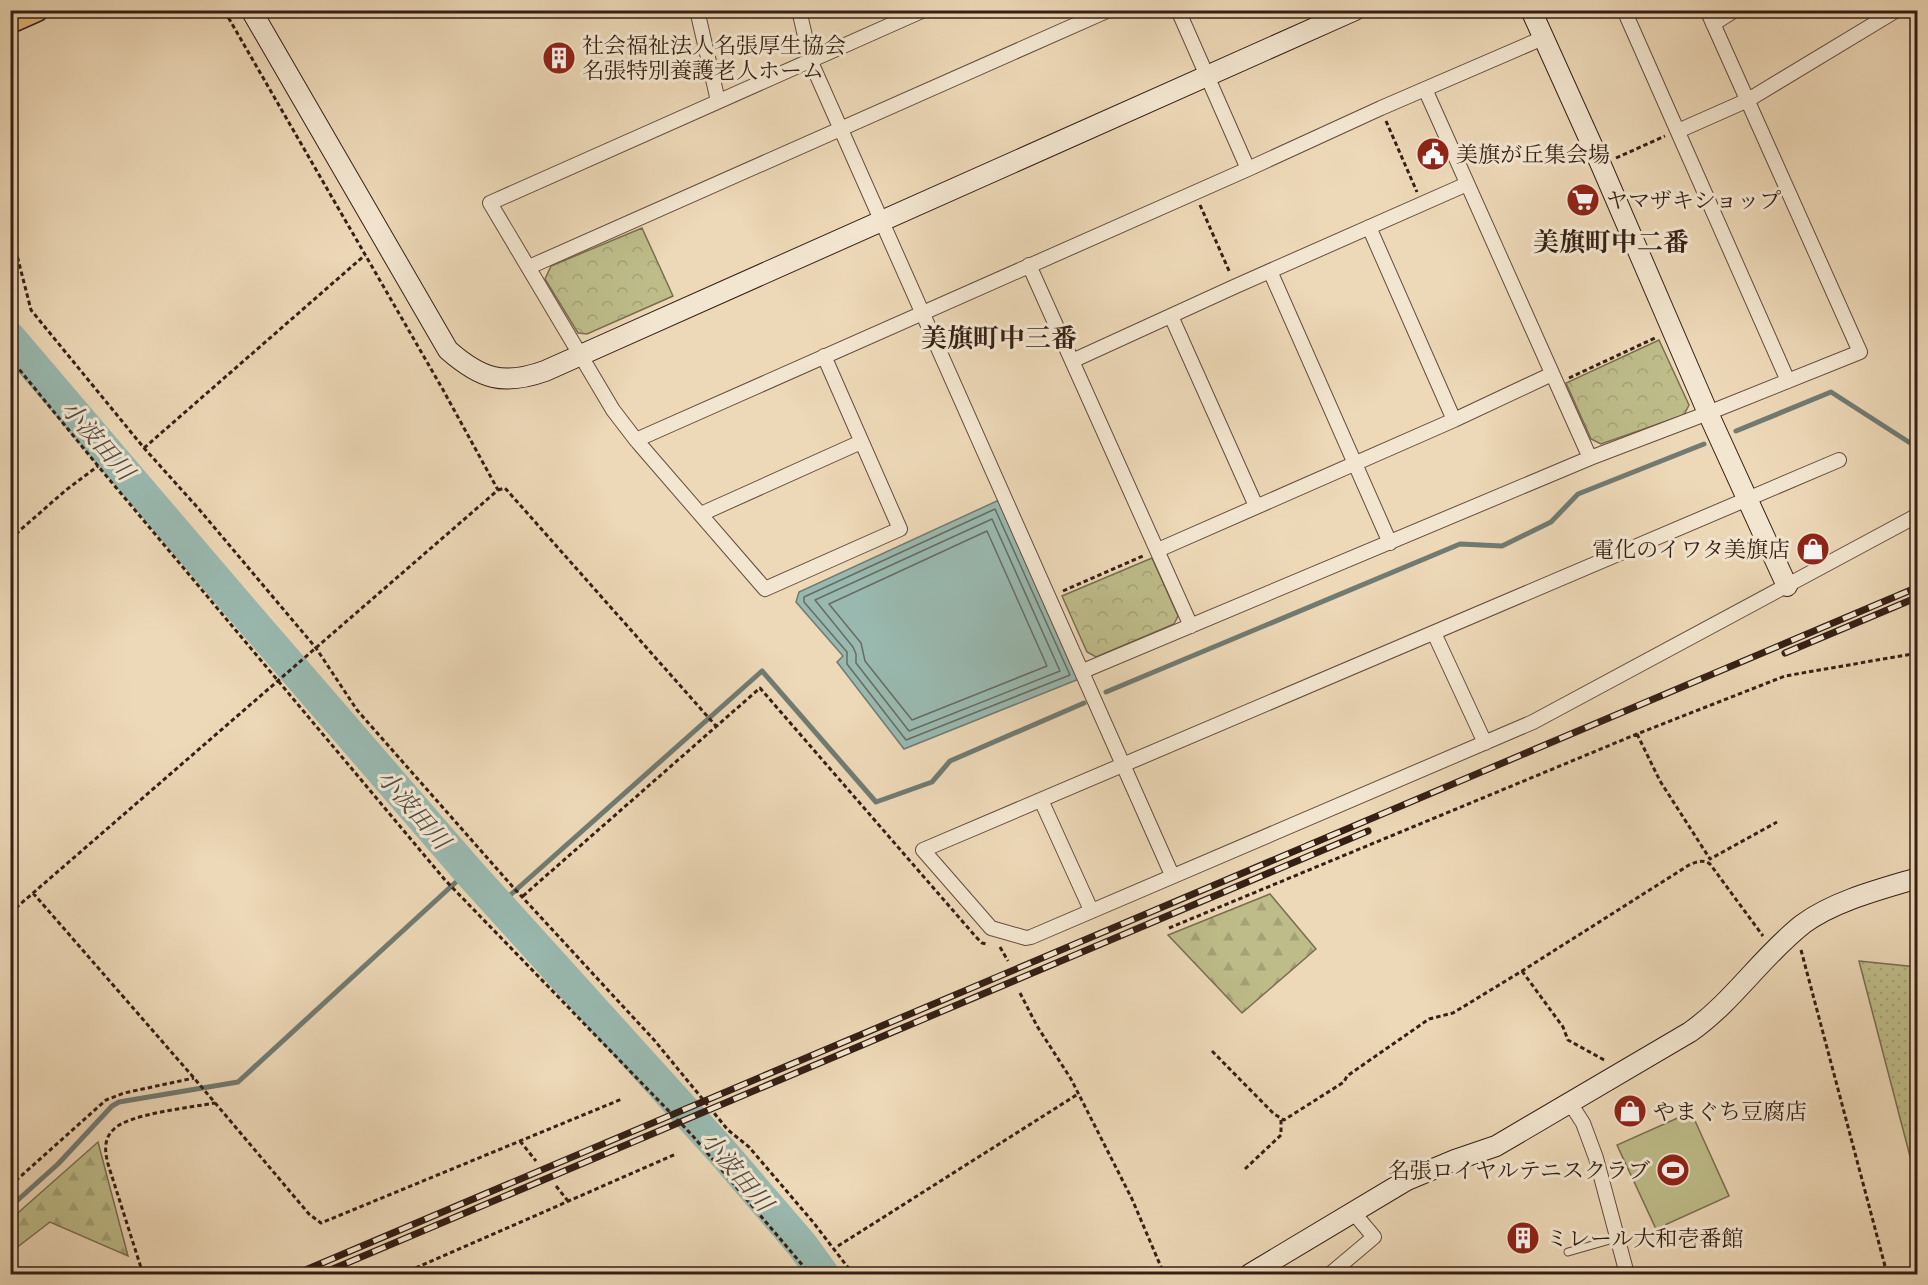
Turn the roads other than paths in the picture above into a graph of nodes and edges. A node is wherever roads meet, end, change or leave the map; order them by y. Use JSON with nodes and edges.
{"nodes":[{"id":1,"x":38,"y":10,"type":"edge"},
{"id":2,"x":251,"y":10,"type":"edge"},
{"id":3,"x":697,"y":10,"type":"edge"},
{"id":4,"x":799,"y":10,"type":"edge"},
{"id":5,"x":924,"y":10,"type":"edge"},
{"id":6,"x":1109,"y":10,"type":"edge"},
{"id":7,"x":1178,"y":10,"type":"edge"},
{"id":8,"x":1355,"y":10,"type":"edge"},
{"id":9,"x":1531,"y":10,"type":"edge"},
{"id":10,"x":1624,"y":10,"type":"edge"},
{"id":11,"x":1707,"y":10,"type":"edge"},
{"id":12,"x":1735,"y":10,"type":"edge"},
{"id":13,"x":1897,"y":10,"type":"edge"},
{"id":14,"x":10,"y":22,"type":"edge"},
{"id":15,"x":1713,"y":24,"type":"junction"},
{"id":16,"x":1543,"y":38,"type":"junction"},
{"id":17,"x":811,"y":62,"type":"junction"},
{"id":18,"x":1208,"y":76,"type":"junction"},
{"id":19,"x":1425,"y":89,"type":"junction"},
{"id":20,"x":1748,"y":100,"type":"junction"},
{"id":21,"x":718,"y":101,"type":"junction"},
{"id":22,"x":842,"y":128,"type":"junction"},
{"id":23,"x":1678,"y":130,"type":"junction"},
{"id":24,"x":1248,"y":169,"type":"junction"},
{"id":25,"x":1467,"y":184,"type":"junction"},
{"id":26,"x":882,"y":220,"type":"junction"},
{"id":27,"x":1368,"y":227,"type":"junction"},
{"id":28,"x":1029,"y":265,"type":"junction"},
{"id":29,"x":529,"y":267,"type":"junction"},
{"id":30,"x":1270,"y":271,"type":"junction"},
{"id":31,"x":923,"y":313,"type":"junction"},
{"id":32,"x":1171,"y":316,"type":"junction"},
{"id":33,"x":580,"y":355,"type":"junction"},
{"id":34,"x":824,"y":356,"type":"junction"},
{"id":35,"x":1072,"y":361,"type":"junction"},
{"id":36,"x":1554,"y":379,"type":"junction"},
{"id":37,"x":1788,"y":381,"type":"junction"},
{"id":38,"x":1708,"y":413,"type":"junction"},
{"id":39,"x":1454,"y":420,"type":"junction"},
{"id":40,"x":636,"y":440,"type":"junction"},
{"id":41,"x":861,"y":442,"type":"junction"},
{"id":42,"x":1590,"y":458,"type":"junction"},
{"id":43,"x":1839,"y":460,"type":"dead end"},
{"id":44,"x":1354,"y":464,"type":"junction"},
{"id":45,"x":1746,"y":499,"type":"junction"},
{"id":46,"x":1257,"y":506,"type":"junction"},
{"id":47,"x":701,"y":514,"type":"junction"},
{"id":48,"x":1917,"y":515,"type":"edge"},
{"id":49,"x":1390,"y":543,"type":"junction"},
{"id":50,"x":1158,"y":550,"type":"junction"},
{"id":51,"x":1786,"y":586,"type":"junction"},
{"id":52,"x":1191,"y":626,"type":"junction"},
{"id":53,"x":1434,"y":633,"type":"junction"},
{"id":54,"x":1083,"y":671,"type":"junction"},
{"id":55,"x":1485,"y":743,"type":"junction"},
{"id":56,"x":1124,"y":764,"type":"junction"},
{"id":57,"x":1041,"y":800,"type":"junction"},
{"id":58,"x":1172,"y":875,"type":"junction"},
{"id":59,"x":1917,"y":878,"type":"edge"},
{"id":60,"x":1091,"y":910,"type":"junction"},
{"id":61,"x":1570,"y":1103,"type":"junction"},
{"id":62,"x":1353,"y":1212,"type":"junction"},
{"id":63,"x":1617,"y":1238,"type":"junction"},
{"id":64,"x":1568,"y":1252,"type":"dead end"},
{"id":65,"x":1250,"y":1275,"type":"edge"},
{"id":66,"x":1330,"y":1275,"type":"edge"},
{"id":67,"x":1627,"y":1275,"type":"edge"}],
"edges":[{"from":1,"to":14,"type":"main road"},
{"from":2,"to":33,"type":"street"},
{"from":3,"to":21,"type":"street"},
{"from":4,"to":17,"type":"street"},
{"from":5,"to":17,"type":"street"},
{"from":6,"to":22,"type":"street"},
{"from":7,"to":18,"type":"street"},
{"from":8,"to":18,"type":"street"},
{"from":9,"to":16,"type":"street"},
{"from":10,"to":23,"type":"street"},
{"from":11,"to":15,"type":"street"},
{"from":12,"to":15,"type":"street"},
{"from":13,"to":20,"type":"street"},
{"from":15,"to":20,"type":"street"},
{"from":16,"to":19,"type":"street"},
{"from":16,"to":38,"type":"street"},
{"from":17,"to":21,"type":"street"},
{"from":17,"to":22,"type":"street"},
{"from":18,"to":24,"type":"street"},
{"from":18,"to":26,"type":"street"},
{"from":19,"to":24,"type":"street"},
{"from":19,"to":25,"type":"street"},
{"from":20,"to":23,"type":"street"},
{"from":20,"to":37,"type":"street"},
{"from":21,"to":29,"type":"street"},
{"from":22,"to":26,"type":"street"},
{"from":22,"to":29,"type":"street"},
{"from":23,"to":37,"type":"street"},
{"from":24,"to":28,"type":"street"},
{"from":25,"to":27,"type":"street"},
{"from":25,"to":36,"type":"street"},
{"from":26,"to":31,"type":"street"},
{"from":26,"to":33,"type":"street"},
{"from":27,"to":30,"type":"street"},
{"from":27,"to":39,"type":"street"},
{"from":28,"to":31,"type":"street"},
{"from":28,"to":35,"type":"street"},
{"from":29,"to":33,"type":"street"},
{"from":30,"to":32,"type":"street"},
{"from":30,"to":44,"type":"street"},
{"from":31,"to":34,"type":"street"},
{"from":31,"to":54,"type":"street"},
{"from":32,"to":35,"type":"street"},
{"from":32,"to":46,"type":"street"},
{"from":33,"to":40,"type":"street"},
{"from":34,"to":40,"type":"street"},
{"from":34,"to":41,"type":"street"},
{"from":35,"to":50,"type":"street"},
{"from":36,"to":39,"type":"street"},
{"from":36,"to":42,"type":"street"},
{"from":37,"to":38,"type":"street"},
{"from":38,"to":42,"type":"street"},
{"from":38,"to":45,"type":"street"},
{"from":39,"to":44,"type":"street"},
{"from":40,"to":47,"type":"street"},
{"from":41,"to":47,"type":"street"},
{"from":41,"to":47,"type":"street"},
{"from":42,"to":49,"type":"street"},
{"from":43,"to":45,"type":"street"},
{"from":44,"to":46,"type":"street"},
{"from":44,"to":49,"type":"street"},
{"from":45,"to":51,"type":"street"},
{"from":45,"to":53,"type":"street"},
{"from":46,"to":50,"type":"street"},
{"from":48,"to":51,"type":"street"},
{"from":49,"to":52,"type":"street"},
{"from":50,"to":52,"type":"street"},
{"from":51,"to":55,"type":"street"},
{"from":52,"to":54,"type":"street"},
{"from":53,"to":55,"type":"street"},
{"from":53,"to":56,"type":"street"},
{"from":54,"to":56,"type":"street"},
{"from":55,"to":58,"type":"street"},
{"from":56,"to":57,"type":"street"},
{"from":56,"to":58,"type":"street"},
{"from":57,"to":60,"type":"street"},
{"from":57,"to":60,"type":"street"},
{"from":58,"to":60,"type":"street"},
{"from":59,"to":61,"type":"street"},
{"from":61,"to":62,"type":"street"},
{"from":61,"to":63,"type":"street"},
{"from":62,"to":65,"type":"street"},
{"from":62,"to":66,"type":"street"},
{"from":63,"to":64,"type":"lane"},
{"from":63,"to":67,"type":"street"}]}
